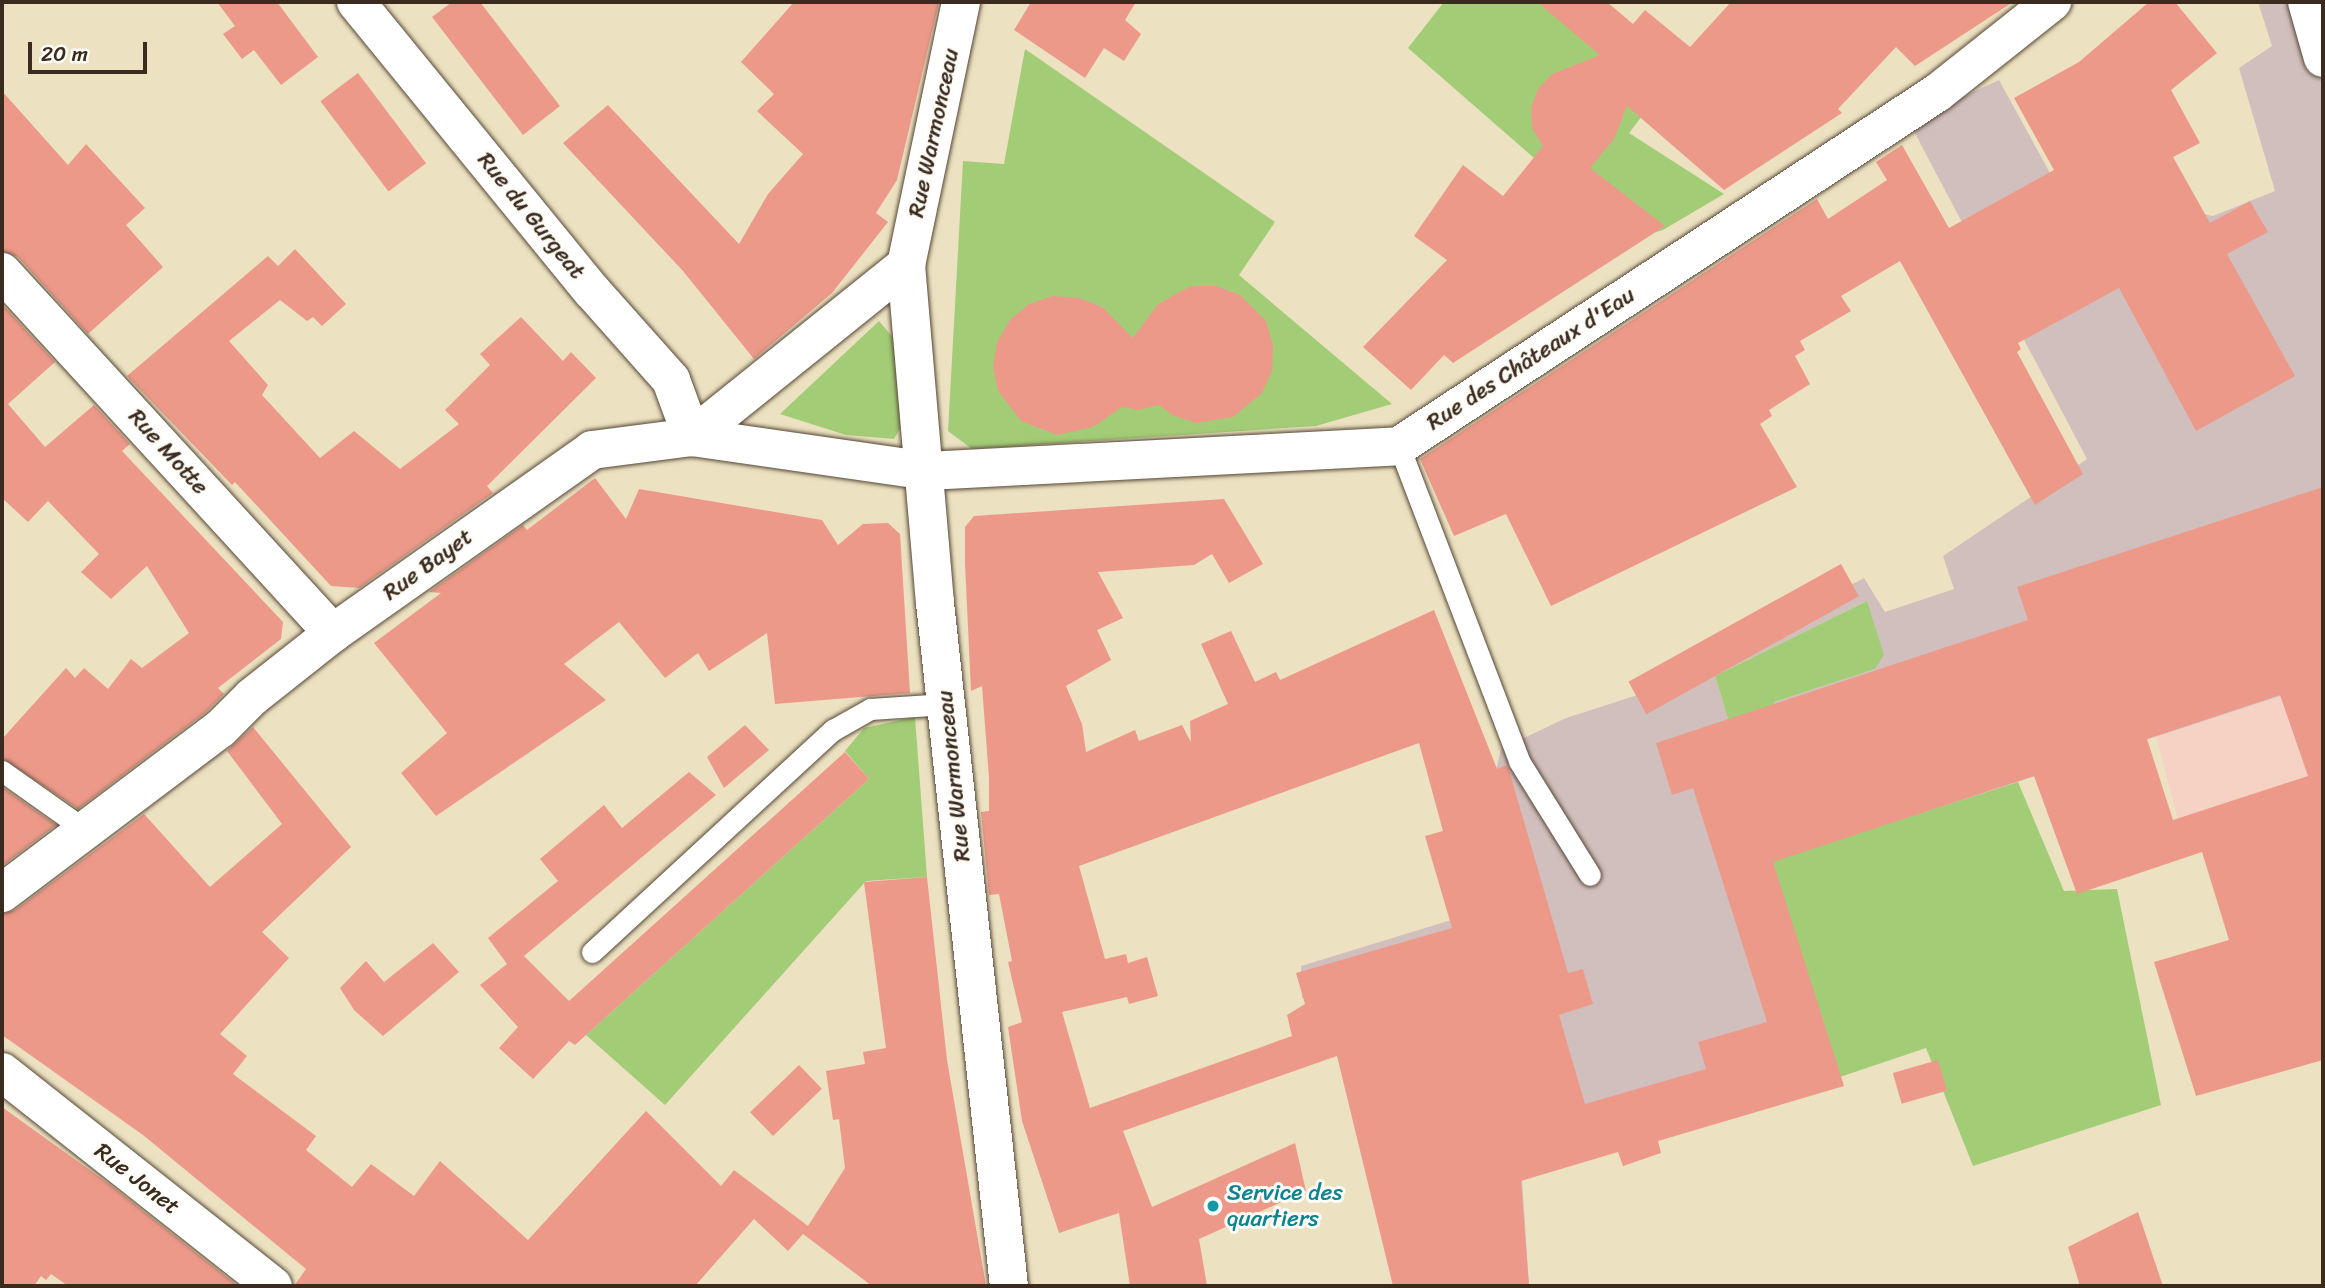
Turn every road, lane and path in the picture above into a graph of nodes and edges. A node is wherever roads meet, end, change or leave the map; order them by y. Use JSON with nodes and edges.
{"nodes":[{"id":1,"x":356,"y":2,"type":"edge"},
{"id":2,"x":961,"y":2,"type":"edge"},
{"id":3,"x":2052,"y":2,"type":"edge"},
{"id":4,"x":2307,"y":2,"type":"edge"},
{"id":5,"x":2323,"y":58,"type":"edge"},
{"id":6,"x":906,"y":265,"type":"junction"},
{"id":7,"x":2,"y":272,"type":"edge"},
{"id":8,"x":692,"y":437,"type":"junction"},
{"id":9,"x":1399,"y":446,"type":"junction"},
{"id":10,"x":927,"y":471,"type":"junction"},
{"id":11,"x":333,"y":634,"type":"junction"},
{"id":12,"x":946,"y":704,"type":"junction"},
{"id":13,"x":2,"y":771,"type":"edge"},
{"id":14,"x":88,"y":832,"type":"junction"},
{"id":15,"x":1590,"y":875,"type":"dead end"},
{"id":16,"x":2,"y":892,"type":"edge"},
{"id":17,"x":592,"y":951,"type":"dead end"},
{"id":18,"x":2,"y":1072,"type":"edge"},
{"id":19,"x":273,"y":1286,"type":"edge"},
{"id":20,"x":1010,"y":1286,"type":"edge"}],
"edges":[{"from":1,"to":8,"type":"street","name":"Rue du Gurgeat"},
{"from":2,"to":6,"type":"street","name":"Rue Warmonceau"},
{"from":3,"to":9,"type":"street","name":"Rue des Châteaux d'Eau"},
{"from":4,"to":5,"type":"street"},
{"from":6,"to":8,"type":"street"},
{"from":6,"to":10,"type":"street","name":"Rue Warmonceau"},
{"from":7,"to":11,"type":"street","name":"Rue Motte"},
{"from":8,"to":10,"type":"street","name":"Rue Bayet"},
{"from":8,"to":11,"type":"street","name":"Rue Bayet"},
{"from":9,"to":10,"type":"street"},
{"from":9,"to":15,"type":"lane"},
{"from":10,"to":12,"type":"street","name":"Rue Warmonceau"},
{"from":11,"to":14,"type":"street","name":"Rue Bayet"},
{"from":12,"to":17,"type":"lane"},
{"from":12,"to":20,"type":"street","name":"Rue Warmonceau"},
{"from":13,"to":14,"type":"lane"},
{"from":14,"to":16,"type":"street","name":"Rue Bayet"},
{"from":18,"to":19,"type":"street","name":"Rue Jonet"}]}
